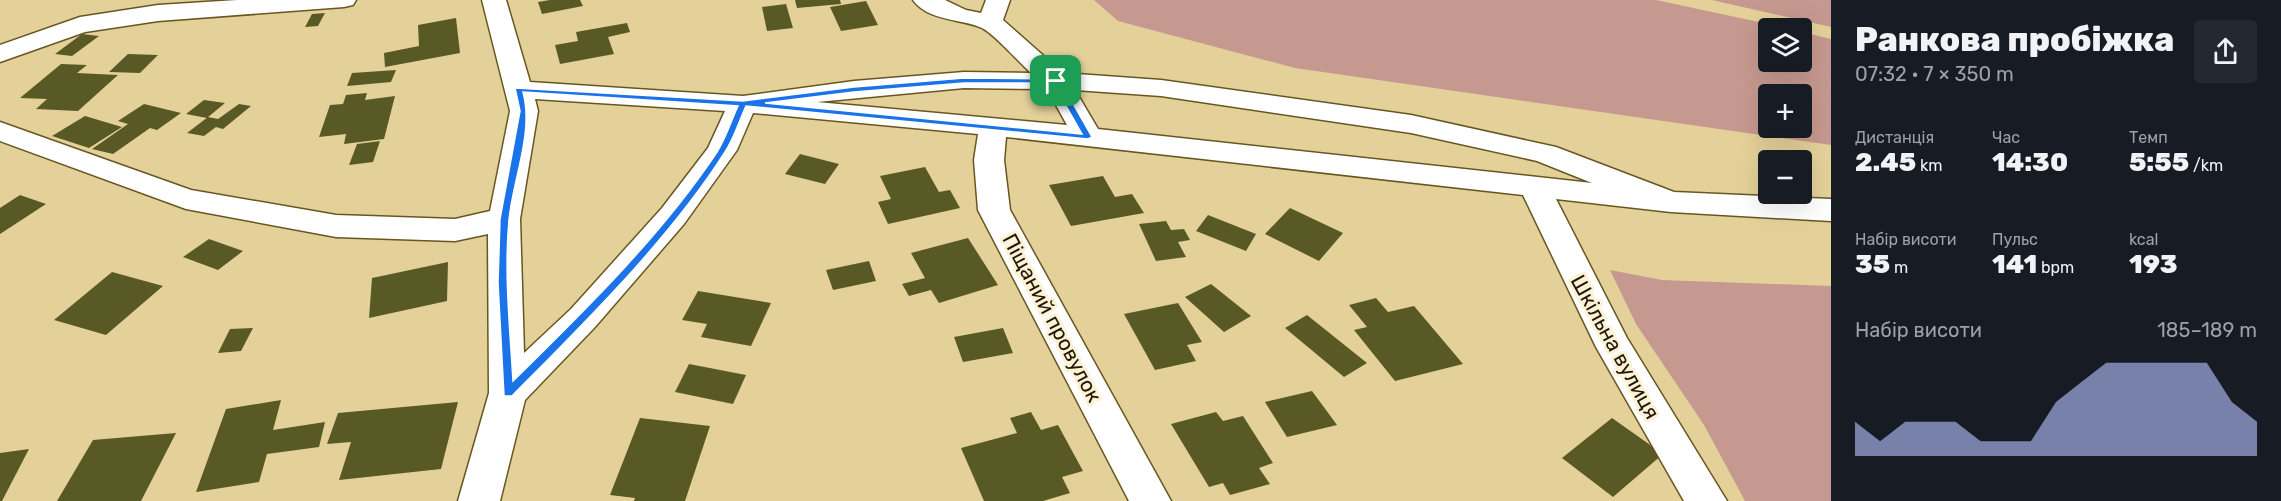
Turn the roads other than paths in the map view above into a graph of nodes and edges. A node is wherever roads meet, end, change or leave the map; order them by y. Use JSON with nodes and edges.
{"nodes":[{"id":1,"x":344,"y":0,"type":"edge"},
{"id":2,"x":494,"y":0,"type":"edge"},
{"id":3,"x":925,"y":0,"type":"edge"},
{"id":4,"x":994,"y":11,"type":"edge"},
{"id":5,"x":0,"y":54,"type":"edge"},
{"id":6,"x":1056,"y":81,"type":"junction"},
{"id":7,"x":518,"y":90,"type":"junction"},
{"id":8,"x":743,"y":104,"type":"junction"},
{"id":9,"x":993,"y":127,"type":"junction"},
{"id":10,"x":0,"y":131,"type":"edge"},
{"id":11,"x":1088,"y":137,"type":"junction"},
{"id":12,"x":1535,"y":187,"type":"junction"},
{"id":13,"x":1671,"y":202,"type":"junction"},
{"id":14,"x":1831,"y":210,"type":"edge"},
{"id":15,"x":504,"y":219,"type":"junction"},
{"id":16,"x":508,"y":393,"type":"junction"},
{"id":17,"x":479,"y":501,"type":"edge"},
{"id":18,"x":1150,"y":501,"type":"edge"},
{"id":19,"x":1706,"y":501,"type":"edge"}],
"edges":[{"from":1,"to":5,"type":"street"},
{"from":2,"to":7,"type":"street"},
{"from":3,"to":4,"type":"street"},
{"from":4,"to":6,"type":"street"},
{"from":6,"to":8,"type":"street"},
{"from":6,"to":11,"type":"street"},
{"from":6,"to":13,"type":"street"},
{"from":7,"to":8,"type":"street"},
{"from":7,"to":15,"type":"street"},
{"from":8,"to":9,"type":"street"},
{"from":8,"to":16,"type":"street"},
{"from":9,"to":11,"type":"street"},
{"from":9,"to":18,"type":"street","name":"Піщаний провулок"},
{"from":10,"to":15,"type":"street"},
{"from":11,"to":12,"type":"street"},
{"from":12,"to":13,"type":"street"},
{"from":12,"to":19,"type":"street","name":"Шкільна вулиця"},
{"from":13,"to":14,"type":"street"},
{"from":15,"to":16,"type":"street"},
{"from":16,"to":17,"type":"street"}]}
